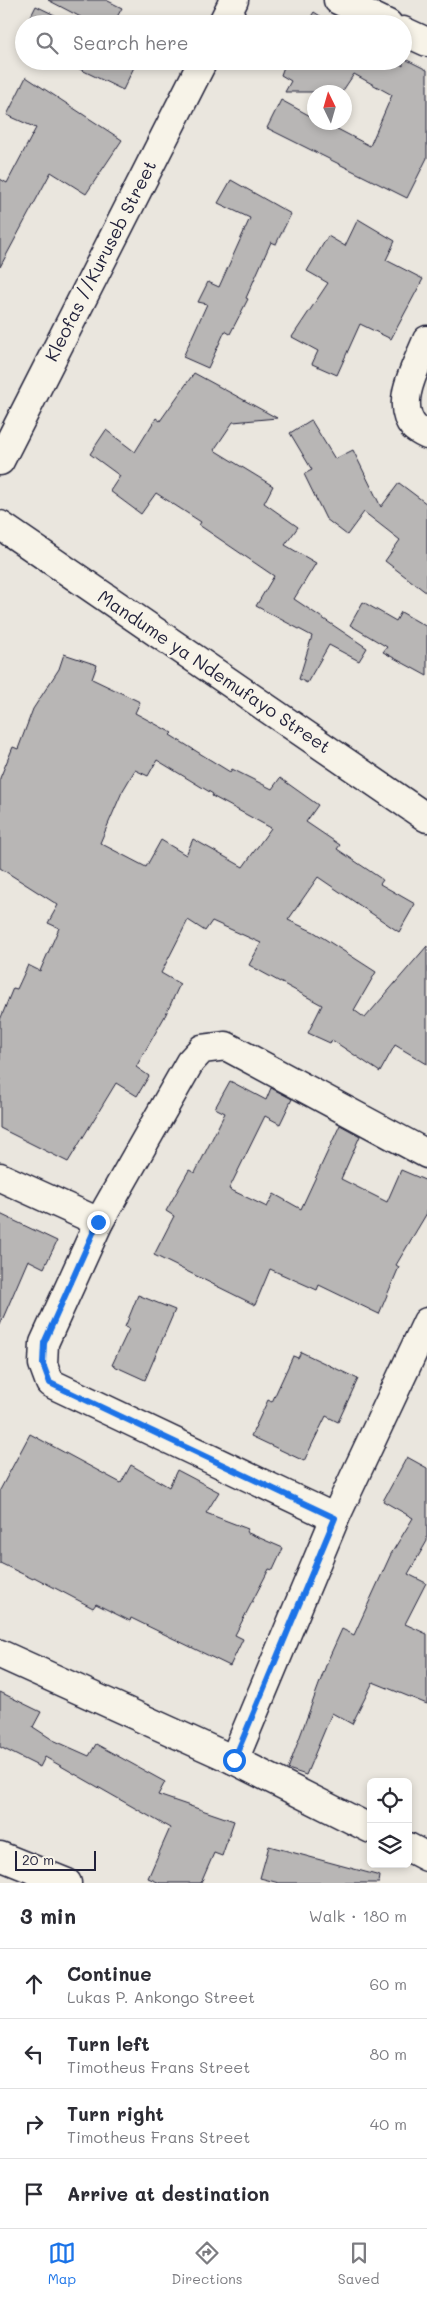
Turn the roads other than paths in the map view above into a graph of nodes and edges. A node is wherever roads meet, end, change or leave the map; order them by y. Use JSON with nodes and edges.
{"nodes":[{"id":1,"x":234,"y":0,"type":"edge"},
{"id":2,"x":338,"y":0,"type":"edge"},
{"id":3,"x":226,"y":15,"type":"edge"},
{"id":4,"x":369,"y":15,"type":"edge"},
{"id":5,"x":412,"y":35,"type":"edge"},
{"id":6,"x":427,"y":42,"type":"edge"},
{"id":7,"x":198,"y":70,"type":"edge"},
{"id":8,"x":427,"y":340,"type":"edge"},
{"id":9,"x":427,"y":435,"type":"edge"},
{"id":10,"x":0,"y":461,"type":"edge"},
{"id":11,"x":0,"y":525,"type":"edge"},
{"id":12,"x":427,"y":818,"type":"edge"},
{"id":13,"x":427,"y":1154,"type":"edge"},
{"id":14,"x":0,"y":1177,"type":"edge"},
{"id":15,"x":98,"y":1222,"type":"junction"},
{"id":16,"x":427,"y":1322,"type":"edge"},
{"id":17,"x":335,"y":1518,"type":"junction"},
{"id":18,"x":0,"y":1654,"type":"edge"},
{"id":19,"x":234,"y":1760,"type":"junction"},
{"id":20,"x":367,"y":1827,"type":"edge"},
{"id":21,"x":412,"y":1850,"type":"edge"},
{"id":22,"x":0,"y":1856,"type":"edge"},
{"id":23,"x":427,"y":1857,"type":"edge"},
{"id":24,"x":67,"y":1883,"type":"edge"}],
"edges":[{"from":1,"to":3,"type":"street"},
{"from":2,"to":4,"type":"street"},
{"from":5,"to":6,"type":"street"},
{"from":7,"to":10,"type":"street","name":"Kleofas //Kuruseb Street"},
{"from":8,"to":9,"type":"street"},
{"from":11,"to":12,"type":"street","name":"Mandume ya Ndemufayo Street"},
{"from":13,"to":15,"type":"street"},
{"from":14,"to":15,"type":"street"},
{"from":15,"to":17,"type":"street"},
{"from":16,"to":17,"type":"street"},
{"from":17,"to":19,"type":"street"},
{"from":18,"to":19,"type":"street"},
{"from":19,"to":20,"type":"street"},
{"from":21,"to":23,"type":"street"},
{"from":22,"to":24,"type":"street"}]}
